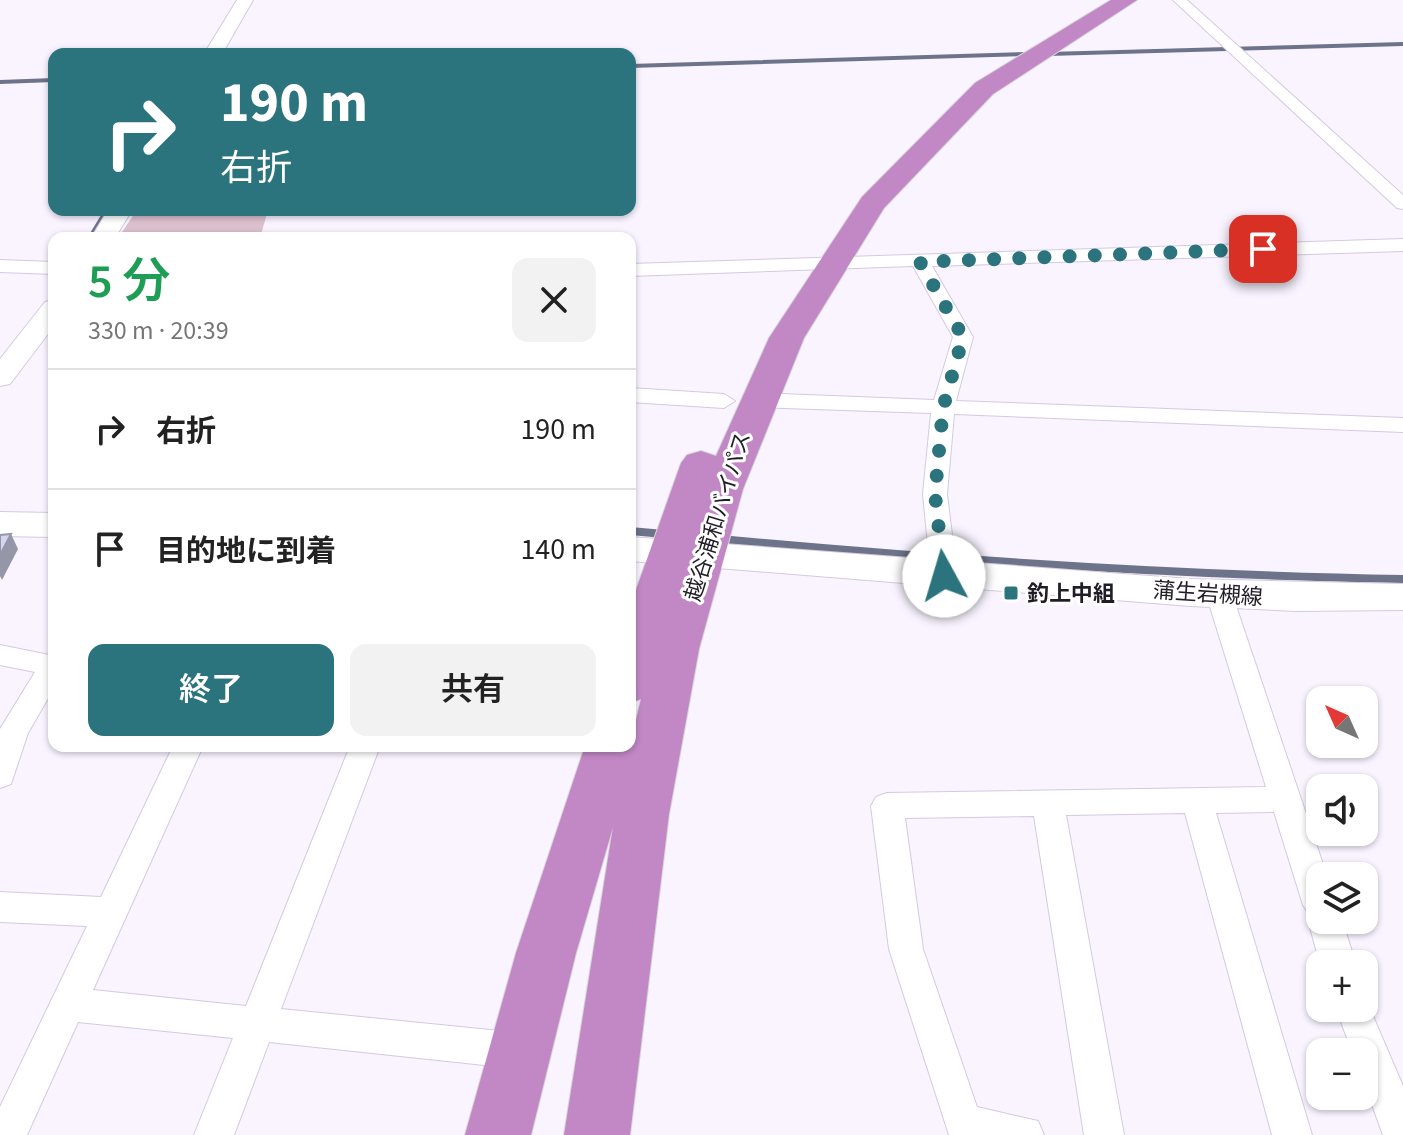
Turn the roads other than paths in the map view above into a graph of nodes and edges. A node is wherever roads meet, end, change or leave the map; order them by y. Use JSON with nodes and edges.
{"nodes":[{"id":1,"x":245,"y":0,"type":"edge"},
{"id":2,"x":1106,"y":0,"type":"edge"},
{"id":3,"x":1126,"y":0,"type":"edge"},
{"id":4,"x":1179,"y":0,"type":"edge"},
{"id":5,"x":1195,"y":0,"type":"edge"},
{"id":6,"x":1220,"y":36,"type":"junction"},
{"id":7,"x":217,"y":48,"type":"edge"},
{"id":8,"x":1403,"y":204,"type":"edge"},
{"id":9,"x":1403,"y":245,"type":"edge"},
{"id":10,"x":920,"y":262,"type":"junction"},
{"id":11,"x":815,"y":264,"type":"junction"},
{"id":12,"x":0,"y":266,"type":"edge"},
{"id":13,"x":48,"y":268,"type":"edge"},
{"id":14,"x":636,"y":270,"type":"edge"},
{"id":15,"x":48,"y":316,"type":"edge"},
{"id":16,"x":0,"y":378,"type":"edge"},
{"id":17,"x":636,"y":395,"type":"edge"},
{"id":18,"x":741,"y":400,"type":"junction"},
{"id":19,"x":943,"y":408,"type":"junction"},
{"id":20,"x":1403,"y":425,"type":"edge"},
{"id":21,"x":0,"y":524,"type":"edge"},
{"id":22,"x":48,"y":525,"type":"edge"},
{"id":23,"x":636,"y":550,"type":"edge"},
{"id":24,"x":686,"y":554,"type":"junction"},
{"id":25,"x":944,"y":576,"type":"junction"},
{"id":26,"x":1219,"y":594,"type":"junction"},
{"id":27,"x":1403,"y":597,"type":"edge"},
{"id":28,"x":0,"y":655,"type":"edge"},
{"id":29,"x":48,"y":665,"type":"edge"},
{"id":30,"x":636,"y":671,"type":"edge"},
{"id":31,"x":48,"y":674,"type":"edge"},
{"id":32,"x":6,"y":731,"type":"edge"},
{"id":33,"x":185,"y":752,"type":"edge"},
{"id":34,"x":363,"y":752,"type":"edge"},
{"id":35,"x":609,"y":752,"type":"edge"},
{"id":36,"x":0,"y":776,"type":"edge"},
{"id":37,"x":1287,"y":799,"type":"junction"},
{"id":38,"x":1197,"y":801,"type":"junction"},
{"id":39,"x":1048,"y":803,"type":"junction"},
{"id":40,"x":1307,"y":862,"type":"edge"},
{"id":41,"x":0,"y":907,"type":"edge"},
{"id":42,"x":110,"y":912,"type":"junction"},
{"id":43,"x":67,"y":1004,"type":"junction"},
{"id":44,"x":1359,"y":1022,"type":"edge"},
{"id":45,"x":258,"y":1025,"type":"junction"},
{"id":46,"x":521,"y":1051,"type":"junction"},
{"id":47,"x":7,"y":1135,"type":"edge"},
{"id":48,"x":214,"y":1135,"type":"edge"},
{"id":49,"x":498,"y":1135,"type":"edge"},
{"id":50,"x":597,"y":1135,"type":"edge"},
{"id":51,"x":1024,"y":1135,"type":"edge"},
{"id":52,"x":1104,"y":1135,"type":"edge"},
{"id":53,"x":1292,"y":1135,"type":"edge"},
{"id":54,"x":1403,"y":1135,"type":"edge"}],
"edges":[{"from":1,"to":7,"type":"street"},
{"from":2,"to":11,"type":"highway","name":"越谷浦和バイパス"},
{"from":3,"to":11,"type":"highway","name":"越谷浦和バイパス"},
{"from":4,"to":6,"type":"street"},
{"from":5,"to":6,"type":"street"},
{"from":6,"to":8,"type":"street"},
{"from":9,"to":10,"type":"street"},
{"from":10,"to":11,"type":"street"},
{"from":10,"to":19,"type":"street"},
{"from":11,"to":14,"type":"street"},
{"from":11,"to":18,"type":"highway","name":"越谷浦和バイパス"},
{"from":12,"to":13,"type":"street"},
{"from":15,"to":16,"type":"street"},
{"from":17,"to":18,"type":"street"},
{"from":18,"to":19,"type":"street"},
{"from":18,"to":24,"type":"highway","name":"越谷浦和バイパス"},
{"from":19,"to":20,"type":"street"},
{"from":19,"to":25,"type":"street"},
{"from":21,"to":22,"type":"main road"},
{"from":23,"to":24,"type":"main road","name":"蒲生岩槻線"},
{"from":24,"to":25,"type":"main road","name":"蒲生岩槻線"},
{"from":24,"to":30,"type":"highway","name":"越谷浦和バイパス"},
{"from":24,"to":50,"type":"highway","name":"越谷浦和バイパス"},
{"from":25,"to":26,"type":"main road","name":"蒲生岩槻線"},
{"from":26,"to":27,"type":"main road","name":"蒲生岩槻線"},
{"from":26,"to":37,"type":"street"},
{"from":28,"to":29,"type":"street"},
{"from":31,"to":32,"type":"street"},
{"from":32,"to":36,"type":"street"},
{"from":33,"to":42,"type":"street"},
{"from":34,"to":45,"type":"street"},
{"from":35,"to":46,"type":"highway"},
{"from":37,"to":38,"type":"street"},
{"from":37,"to":40,"type":"street"},
{"from":38,"to":39,"type":"street"},
{"from":38,"to":53,"type":"street"},
{"from":39,"to":51,"type":"street"},
{"from":39,"to":52,"type":"street"},
{"from":41,"to":42,"type":"street"},
{"from":42,"to":43,"type":"street"},
{"from":43,"to":45,"type":"street"},
{"from":43,"to":47,"type":"street"},
{"from":44,"to":54,"type":"street"},
{"from":45,"to":46,"type":"street"},
{"from":45,"to":48,"type":"street"},
{"from":46,"to":49,"type":"highway"}]}
